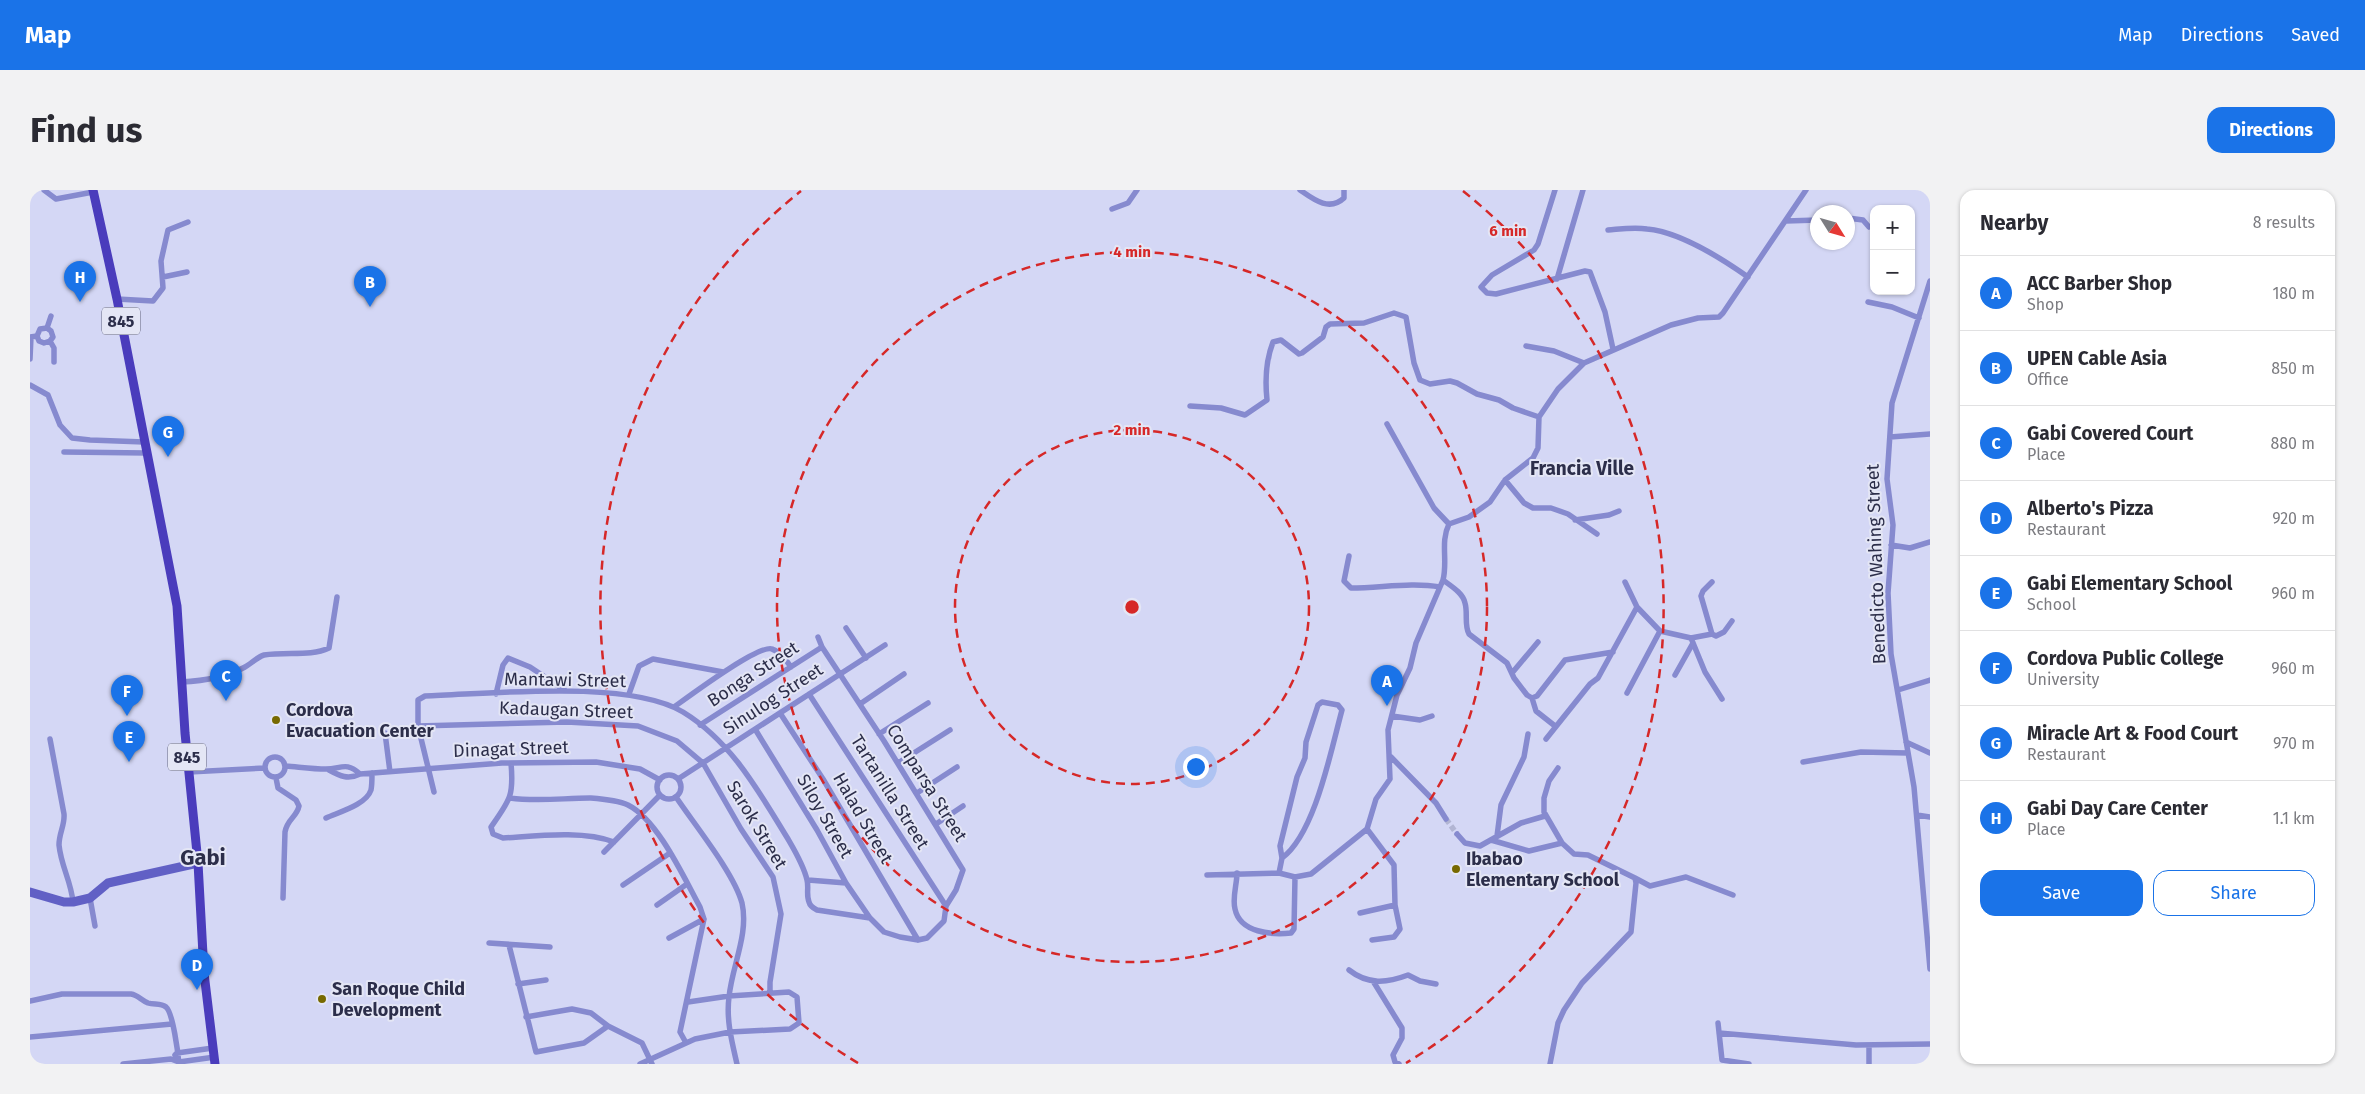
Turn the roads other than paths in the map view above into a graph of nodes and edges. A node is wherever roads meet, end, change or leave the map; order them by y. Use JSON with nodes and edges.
{"nodes":[{"id":1,"x":44,"y":190,"type":"edge"},
{"id":2,"x":1137,"y":190,"type":"edge"},
{"id":3,"x":1300,"y":190,"type":"edge"},
{"id":4,"x":1344,"y":190,"type":"edge"},
{"id":5,"x":1555,"y":190,"type":"edge"},
{"id":6,"x":1583,"y":190,"type":"edge"},
{"id":7,"x":1806,"y":190,"type":"edge"},
{"id":8,"x":93,"y":191,"type":"edge"},
{"id":9,"x":1112,"y":209,"type":"dead end"},
{"id":10,"x":1855,"y":219,"type":"edge"},
{"id":11,"x":1810,"y":220,"type":"edge"},
{"id":12,"x":1786,"y":221,"type":"junction"},
{"id":13,"x":188,"y":222,"type":"dead end"},
{"id":14,"x":1869,"y":227,"type":"dead end"},
{"id":15,"x":1608,"y":230,"type":"dead end"},
{"id":16,"x":187,"y":272,"type":"dead end"},
{"id":17,"x":163,"y":277,"type":"junction"},
{"id":18,"x":1557,"y":278,"type":"junction"},
{"id":19,"x":1748,"y":278,"type":"junction"},
{"id":20,"x":1930,"y":282,"type":"edge"},
{"id":21,"x":117,"y":299,"type":"junction"},
{"id":22,"x":1868,"y":302,"type":"dead end"},
{"id":23,"x":51,"y":316,"type":"dead end"},
{"id":24,"x":1919,"y":318,"type":"junction"},
{"id":25,"x":47,"y":328,"type":"junction"},
{"id":26,"x":33,"y":337,"type":"edge"},
{"id":27,"x":50,"y":342,"type":"junction"},
{"id":28,"x":1526,"y":346,"type":"dead end"},
{"id":29,"x":1613,"y":349,"type":"junction"},
{"id":30,"x":30,"y":359,"type":"edge"},
{"id":31,"x":54,"y":362,"type":"dead end"},
{"id":32,"x":1584,"y":363,"type":"junction"},
{"id":33,"x":30,"y":385,"type":"edge"},
{"id":34,"x":1190,"y":406,"type":"dead end"},
{"id":35,"x":1539,"y":417,"type":"junction"},
{"id":36,"x":1387,"y":424,"type":"dead end"},
{"id":37,"x":1930,"y":434,"type":"edge"},
{"id":38,"x":1890,"y":437,"type":"junction"},
{"id":39,"x":144,"y":442,"type":"junction"},
{"id":40,"x":64,"y":452,"type":"dead end"},
{"id":41,"x":146,"y":452,"type":"junction"},
{"id":42,"x":1505,"y":480,"type":"junction"},
{"id":43,"x":1619,"y":511,"type":"dead end"},
{"id":44,"x":1575,"y":520,"type":"junction"},
{"id":45,"x":1449,"y":524,"type":"junction"},
{"id":46,"x":1597,"y":534,"type":"dead end"},
{"id":47,"x":1930,"y":542,"type":"edge"},
{"id":48,"x":1891,"y":545,"type":"junction"},
{"id":49,"x":1349,"y":556,"type":"dead end"},
{"id":50,"x":1443,"y":580,"type":"junction"},
{"id":51,"x":1625,"y":582,"type":"dead end"},
{"id":52,"x":1712,"y":582,"type":"dead end"},
{"id":53,"x":1440,"y":587,"type":"junction"},
{"id":54,"x":336,"y":597,"type":"dead end"},
{"id":55,"x":1637,"y":607,"type":"junction"},
{"id":56,"x":1732,"y":621,"type":"dead end"},
{"id":57,"x":846,"y":628,"type":"dead end"},
{"id":58,"x":1660,"y":631,"type":"junction"},
{"id":59,"x":1712,"y":634,"type":"junction"},
{"id":60,"x":818,"y":637,"type":"dead end"},
{"id":61,"x":1692,"y":641,"type":"junction"},
{"id":62,"x":1538,"y":642,"type":"dead end"},
{"id":63,"x":885,"y":645,"type":"dead end"},
{"id":64,"x":822,"y":648,"type":"junction"},
{"id":65,"x":1612,"y":652,"type":"junction"},
{"id":66,"x":866,"y":658,"type":"junction"},
{"id":67,"x":791,"y":667,"type":"junction"},
{"id":68,"x":723,"y":672,"type":"junction"},
{"id":69,"x":1512,"y":673,"type":"junction"},
{"id":70,"x":840,"y":674,"type":"junction"},
{"id":71,"x":904,"y":674,"type":"dead end"},
{"id":72,"x":1675,"y":675,"type":"dead end"},
{"id":73,"x":1930,"y":680,"type":"edge"},
{"id":74,"x":181,"y":682,"type":"junction"},
{"id":75,"x":1898,"y":690,"type":"junction"},
{"id":76,"x":566,"y":692,"type":"junction"},
{"id":77,"x":1627,"y":693,"type":"dead end"},
{"id":78,"x":496,"y":694,"type":"junction"},
{"id":79,"x":629,"y":694,"type":"junction"},
{"id":80,"x":809,"y":694,"type":"junction"},
{"id":81,"x":1532,"y":698,"type":"junction"},
{"id":82,"x":1722,"y":699,"type":"dead end"},
{"id":83,"x":928,"y":702,"type":"dead end"},
{"id":84,"x":860,"y":704,"type":"junction"},
{"id":85,"x":674,"y":707,"type":"junction"},
{"id":86,"x":780,"y":713,"type":"junction"},
{"id":87,"x":1392,"y":716,"type":"junction"},
{"id":88,"x":1432,"y":716,"type":"dead end"},
{"id":89,"x":700,"y":725,"type":"junction"},
{"id":90,"x":418,"y":726,"type":"junction"},
{"id":91,"x":1555,"y":726,"type":"junction"},
{"id":92,"x":755,"y":729,"type":"junction"},
{"id":93,"x":950,"y":730,"type":"dead end"},
{"id":94,"x":385,"y":733,"type":"dead end"},
{"id":95,"x":879,"y":734,"type":"junction"},
{"id":96,"x":1528,"y":734,"type":"dead end"},
{"id":97,"x":1546,"y":739,"type":"dead end"},
{"id":98,"x":50,"y":740,"type":"dead end"},
{"id":99,"x":1906,"y":742,"type":"junction"},
{"id":100,"x":725,"y":747,"type":"junction"},
{"id":101,"x":1907,"y":752,"type":"junction"},
{"id":102,"x":1930,"y":753,"type":"edge"},
{"id":103,"x":1391,"y":757,"type":"junction"},
{"id":104,"x":1803,"y":762,"type":"dead end"},
{"id":105,"x":511,"y":763,"type":"junction"},
{"id":106,"x":703,"y":763,"type":"junction"},
{"id":107,"x":898,"y":763,"type":"junction"},
{"id":108,"x":286,"y":766,"type":"junction"},
{"id":109,"x":265,"y":768,"type":"junction"},
{"id":110,"x":427,"y":768,"type":"junction"},
{"id":111,"x":957,"y":768,"type":"dead end"},
{"id":112,"x":1558,"y":768,"type":"dead end"},
{"id":113,"x":329,"y":770,"type":"junction"},
{"id":114,"x":189,"y":772,"type":"junction"},
{"id":115,"x":390,"y":772,"type":"junction"},
{"id":116,"x":372,"y":773,"type":"junction"},
{"id":117,"x":360,"y":774,"type":"junction"},
{"id":118,"x":276,"y":778,"type":"junction"},
{"id":119,"x":660,"y":780,"type":"junction"},
{"id":120,"x":678,"y":780,"type":"junction"},
{"id":121,"x":434,"y":792,"type":"dead end"},
{"id":122,"x":917,"y":793,"type":"junction"},
{"id":123,"x":660,"y":795,"type":"junction"},
{"id":124,"x":676,"y":797,"type":"junction"},
{"id":125,"x":510,"y":798,"type":"junction"},
{"id":126,"x":963,"y":806,"type":"dead end"},
{"id":127,"x":641,"y":815,"type":"junction"},
{"id":128,"x":1917,"y":815,"type":"junction"},
{"id":129,"x":1545,"y":816,"type":"junction"},
{"id":130,"x":1930,"y":816,"type":"edge"},
{"id":131,"x":326,"y":818,"type":"dead end"},
{"id":132,"x":1446,"y":819,"type":"tunnel mouth"},
{"id":133,"x":936,"y":824,"type":"junction"},
{"id":134,"x":1366,"y":829,"type":"junction"},
{"id":135,"x":1457,"y":834,"type":"tunnel mouth"},
{"id":136,"x":1494,"y":838,"type":"junction"},
{"id":137,"x":614,"y":842,"type":"junction"},
{"id":138,"x":1562,"y":843,"type":"junction"},
{"id":139,"x":604,"y":852,"type":"dead end"},
{"id":140,"x":670,"y":853,"type":"junction"},
{"id":141,"x":1282,"y":858,"type":"junction"},
{"id":142,"x":198,"y":863,"type":"junction"},
{"id":143,"x":1237,"y":873,"type":"junction"},
{"id":144,"x":1279,"y":873,"type":"junction"},
{"id":145,"x":1207,"y":874,"type":"dead end"},
{"id":146,"x":1295,"y":877,"type":"junction"},
{"id":147,"x":1634,"y":878,"type":"junction"},
{"id":148,"x":808,"y":880,"type":"junction"},
{"id":149,"x":846,"y":883,"type":"junction"},
{"id":150,"x":687,"y":884,"type":"junction"},
{"id":151,"x":623,"y":885,"type":"dead end"},
{"id":152,"x":30,"y":892,"type":"edge"},
{"id":153,"x":1733,"y":895,"type":"dead end"},
{"id":154,"x":90,"y":898,"type":"junction"},
{"id":155,"x":283,"y":898,"type":"dead end"},
{"id":156,"x":73,"y":902,"type":"junction"},
{"id":157,"x":657,"y":905,"type":"dead end"},
{"id":158,"x":946,"y":906,"type":"junction"},
{"id":159,"x":1395,"y":906,"type":"junction"},
{"id":160,"x":1360,"y":912,"type":"dead end"},
{"id":161,"x":870,"y":918,"type":"junction"},
{"id":162,"x":704,"y":919,"type":"junction"},
{"id":163,"x":95,"y":926,"type":"dead end"},
{"id":164,"x":669,"y":938,"type":"dead end"},
{"id":165,"x":918,"y":940,"type":"junction"},
{"id":166,"x":1372,"y":940,"type":"dead end"},
{"id":167,"x":489,"y":943,"type":"dead end"},
{"id":168,"x":509,"y":945,"type":"junction"},
{"id":169,"x":550,"y":946,"type":"dead end"},
{"id":170,"x":1930,"y":969,"type":"edge"},
{"id":171,"x":1349,"y":970,"type":"dead end"},
{"id":172,"x":546,"y":980,"type":"dead end"},
{"id":173,"x":1373,"y":981,"type":"junction"},
{"id":174,"x":518,"y":984,"type":"junction"},
{"id":175,"x":1436,"y":984,"type":"dead end"},
{"id":176,"x":770,"y":992,"type":"junction"},
{"id":177,"x":729,"y":996,"type":"junction"},
{"id":178,"x":30,"y":1001,"type":"edge"},
{"id":179,"x":688,"y":1002,"type":"junction"},
{"id":180,"x":526,"y":1017,"type":"junction"},
{"id":181,"x":1718,"y":1023,"type":"dead end"},
{"id":182,"x":172,"y":1024,"type":"junction"},
{"id":183,"x":608,"y":1026,"type":"junction"},
{"id":184,"x":730,"y":1032,"type":"junction"},
{"id":185,"x":1719,"y":1033,"type":"junction"},
{"id":186,"x":30,"y":1037,"type":"edge"},
{"id":187,"x":685,"y":1042,"type":"junction"},
{"id":188,"x":1930,"y":1044,"type":"edge"},
{"id":189,"x":1870,"y":1045,"type":"junction"},
{"id":190,"x":177,"y":1053,"type":"junction"},
{"id":191,"x":214,"y":1056,"type":"edge"},
{"id":192,"x":171,"y":1059,"type":"junction"},
{"id":193,"x":651,"y":1062,"type":"edge"},
{"id":194,"x":179,"y":1063,"type":"edge"},
{"id":195,"x":123,"y":1064,"type":"edge"},
{"id":196,"x":640,"y":1064,"type":"edge"},
{"id":197,"x":737,"y":1064,"type":"edge"},
{"id":198,"x":1399,"y":1064,"type":"edge"},
{"id":199,"x":1550,"y":1064,"type":"edge"},
{"id":200,"x":1749,"y":1064,"type":"edge"},
{"id":201,"x":1870,"y":1064,"type":"edge"}],
"edges":[{"from":1,"to":8,"type":"street"},
{"from":2,"to":9,"type":"street"},
{"from":3,"to":4,"type":"street"},
{"from":5,"to":18,"type":"street"},
{"from":6,"to":18,"type":"street"},
{"from":7,"to":12,"type":"street"},
{"from":8,"to":21,"type":"main road","number":"845"},
{"from":10,"to":14,"type":"street"},
{"from":11,"to":12,"type":"street"},
{"from":12,"to":19,"type":"street"},
{"from":13,"to":17,"type":"street"},
{"from":15,"to":19,"type":"street"},
{"from":16,"to":17,"type":"street"},
{"from":17,"to":21,"type":"street"},
{"from":18,"to":29,"type":"street"},
{"from":19,"to":29,"type":"street"},
{"from":20,"to":24,"type":"street","name":"Benedicto Wahing Street"},
{"from":21,"to":39,"type":"main road","number":"845"},
{"from":22,"to":24,"type":"street"},
{"from":23,"to":25,"type":"street"},
{"from":24,"to":38,"type":"street","name":"Benedicto Wahing Street"},
{"from":25,"to":26,"type":"street"},
{"from":25,"to":27,"type":"street"},
{"from":26,"to":27,"type":"street"},
{"from":26,"to":30,"type":"street"},
{"from":27,"to":31,"type":"street"},
{"from":28,"to":32,"type":"street"},
{"from":29,"to":32,"type":"street"},
{"from":32,"to":35,"type":"street"},
{"from":33,"to":39,"type":"street"},
{"from":34,"to":35,"type":"street"},
{"from":35,"to":42,"type":"street"},
{"from":36,"to":45,"type":"street"},
{"from":37,"to":38,"type":"street"},
{"from":38,"to":48,"type":"street","name":"Benedicto Wahing Street"},
{"from":39,"to":41,"type":"main road","number":"845"},
{"from":40,"to":41,"type":"street"},
{"from":41,"to":74,"type":"main road","number":"845"},
{"from":42,"to":44,"type":"street"},
{"from":42,"to":45,"type":"street"},
{"from":43,"to":44,"type":"street"},
{"from":44,"to":46,"type":"street"},
{"from":45,"to":50,"type":"street"},
{"from":47,"to":48,"type":"street"},
{"from":48,"to":75,"type":"street","name":"Benedicto Wahing Street"},
{"from":49,"to":53,"type":"street"},
{"from":50,"to":53,"type":"street"},
{"from":50,"to":69,"type":"street"},
{"from":51,"to":55,"type":"street"},
{"from":52,"to":59,"type":"street"},
{"from":53,"to":87,"type":"street"},
{"from":54,"to":74,"type":"street"},
{"from":55,"to":58,"type":"street"},
{"from":55,"to":65,"type":"street"},
{"from":56,"to":59,"type":"street"},
{"from":57,"to":66,"type":"street"},
{"from":58,"to":61,"type":"street"},
{"from":58,"to":77,"type":"street"},
{"from":59,"to":61,"type":"street"},
{"from":60,"to":64,"type":"street","name":"Comparsa Street"},
{"from":61,"to":72,"type":"street"},
{"from":61,"to":82,"type":"street"},
{"from":62,"to":69,"type":"street"},
{"from":63,"to":66,"type":"street","name":"Sinulog Street"},
{"from":64,"to":67,"type":"street","name":"Bonga Street"},
{"from":64,"to":70,"type":"street","name":"Comparsa Street"},
{"from":65,"to":81,"type":"street"},
{"from":65,"to":91,"type":"street"},
{"from":66,"to":70,"type":"street","name":"Sinulog Street"},
{"from":67,"to":68,"type":"street"},
{"from":67,"to":89,"type":"street","name":"Bonga Street"},
{"from":68,"to":79,"type":"street"},
{"from":68,"to":85,"type":"street"},
{"from":69,"to":81,"type":"street"},
{"from":70,"to":80,"type":"street","name":"Sinulog Street"},
{"from":70,"to":84,"type":"street","name":"Comparsa Street"},
{"from":71,"to":84,"type":"street"},
{"from":73,"to":75,"type":"street"},
{"from":74,"to":114,"type":"main road","number":"845"},
{"from":75,"to":99,"type":"street","name":"Benedicto Wahing Street"},
{"from":76,"to":78,"type":"street","name":"Mantawi Street"},
{"from":76,"to":78,"type":"street"},
{"from":76,"to":79,"type":"street","name":"Mantawi Street"},
{"from":78,"to":90,"type":"street","name":"Mantawi Street"},
{"from":79,"to":85,"type":"street","name":"Mantawi Street"},
{"from":80,"to":86,"type":"street","name":"Sinulog Street"},
{"from":80,"to":158,"type":"street","name":"Tartanilla Street"},
{"from":81,"to":91,"type":"street"},
{"from":83,"to":95,"type":"street"},
{"from":84,"to":95,"type":"street","name":"Comparsa Street"},
{"from":85,"to":89,"type":"street","name":"Mantawi Street"},
{"from":86,"to":92,"type":"street","name":"Sinulog Street"},
{"from":86,"to":165,"type":"street","name":"Halad Street"},
{"from":87,"to":88,"type":"street"},
{"from":87,"to":103,"type":"street"},
{"from":89,"to":100,"type":"street","name":"Mantawi Street"},
{"from":90,"to":106,"type":"street","name":"Kadaugan Street"},
{"from":90,"to":110,"type":"street","name":"Mantawi Street"},
{"from":91,"to":97,"type":"street"},
{"from":92,"to":100,"type":"street","name":"Sinulog Street"},
{"from":92,"to":149,"type":"street","name":"Siloy Street"},
{"from":93,"to":107,"type":"street"},
{"from":94,"to":115,"type":"street"},
{"from":95,"to":107,"type":"street","name":"Comparsa Street"},
{"from":96,"to":136,"type":"street"},
{"from":98,"to":156,"type":"street"},
{"from":99,"to":101,"type":"street","name":"Benedicto Wahing Street"},
{"from":99,"to":102,"type":"street"},
{"from":100,"to":106,"type":"street","name":"Sinulog Street"},
{"from":100,"to":148,"type":"street","name":"Mantawi Street"},
{"from":101,"to":104,"type":"street"},
{"from":101,"to":128,"type":"street","name":"Benedicto Wahing Street"},
{"from":103,"to":132,"type":"street"},
{"from":103,"to":134,"type":"street"},
{"from":105,"to":110,"type":"street","name":"Dinagat Street"},
{"from":105,"to":119,"type":"street","name":"Dinagat Street"},
{"from":105,"to":125,"type":"street"},
{"from":106,"to":120,"type":"street","name":"Sinulog Street"},
{"from":106,"to":176,"type":"street","name":"Sarok Street"},
{"from":107,"to":122,"type":"street","name":"Comparsa Street"},
{"from":108,"to":109,"type":"street"},
{"from":108,"to":113,"type":"street","name":"Dinagat Street"},
{"from":108,"to":118,"type":"street"},
{"from":109,"to":114,"type":"street"},
{"from":109,"to":118,"type":"street"},
{"from":110,"to":115,"type":"street","name":"Dinagat Street"},
{"from":110,"to":121,"type":"street","name":"Mantawi Street"},
{"from":111,"to":122,"type":"street"},
{"from":112,"to":129,"type":"street"},
{"from":113,"to":117,"type":"street","name":"Dinagat Street"},
{"from":113,"to":117,"type":"street","name":"Dinagat Street"},
{"from":114,"to":142,"type":"main road","number":"845"},
{"from":115,"to":116,"type":"street","name":"Dinagat Street"},
{"from":116,"to":117,"type":"street","name":"Dinagat Street"},
{"from":116,"to":131,"type":"street"},
{"from":118,"to":155,"type":"street"},
{"from":119,"to":120,"type":"street"},
{"from":119,"to":123,"type":"street"},
{"from":120,"to":124,"type":"street"},
{"from":122,"to":133,"type":"street","name":"Comparsa Street"},
{"from":123,"to":124,"type":"street"},
{"from":123,"to":127,"type":"street"},
{"from":124,"to":177,"type":"street"},
{"from":125,"to":127,"type":"street"},
{"from":125,"to":137,"type":"street"},
{"from":126,"to":133,"type":"street"},
{"from":127,"to":137,"type":"street"},
{"from":127,"to":140,"type":"street"},
{"from":128,"to":130,"type":"street"},
{"from":128,"to":170,"type":"street","name":"Benedicto Wahing Street"},
{"from":129,"to":136,"type":"street"},
{"from":129,"to":138,"type":"street"},
{"from":133,"to":158,"type":"street","name":"Comparsa Street"},
{"from":134,"to":146,"type":"street"},
{"from":134,"to":159,"type":"street"},
{"from":135,"to":136,"type":"street"},
{"from":136,"to":138,"type":"street"},
{"from":137,"to":139,"type":"street"},
{"from":138,"to":147,"type":"street"},
{"from":140,"to":150,"type":"street"},
{"from":140,"to":151,"type":"street"},
{"from":141,"to":141,"type":"street"},
{"from":141,"to":144,"type":"street"},
{"from":142,"to":154,"type":"street"},
{"from":142,"to":191,"type":"main road","number":"845"},
{"from":143,"to":144,"type":"street"},
{"from":143,"to":145,"type":"street"},
{"from":143,"to":146,"type":"street"},
{"from":144,"to":146,"type":"street"},
{"from":147,"to":153,"type":"street"},
{"from":147,"to":199,"type":"street"},
{"from":148,"to":149,"type":"street"},
{"from":148,"to":161,"type":"street","name":"Mantawi Street"},
{"from":149,"to":161,"type":"street","name":"Siloy Street"},
{"from":150,"to":157,"type":"street"},
{"from":150,"to":162,"type":"street"},
{"from":152,"to":156,"type":"street"},
{"from":154,"to":156,"type":"street"},
{"from":154,"to":163,"type":"street"},
{"from":158,"to":165,"type":"street","name":"Comparsa Street"},
{"from":159,"to":160,"type":"street"},
{"from":159,"to":166,"type":"street"},
{"from":161,"to":165,"type":"street"},
{"from":162,"to":164,"type":"street"},
{"from":162,"to":179,"type":"street"},
{"from":167,"to":168,"type":"street"},
{"from":168,"to":169,"type":"street"},
{"from":168,"to":174,"type":"street"},
{"from":171,"to":173,"type":"street"},
{"from":172,"to":174,"type":"street"},
{"from":173,"to":175,"type":"street"},
{"from":173,"to":198,"type":"street"},
{"from":174,"to":180,"type":"street"},
{"from":176,"to":177,"type":"street"},
{"from":176,"to":184,"type":"street"},
{"from":177,"to":179,"type":"street"},
{"from":177,"to":184,"type":"street"},
{"from":178,"to":182,"type":"street"},
{"from":179,"to":187,"type":"street"},
{"from":180,"to":183,"type":"street"},
{"from":180,"to":183,"type":"street"},
{"from":181,"to":185,"type":"street"},
{"from":182,"to":186,"type":"street"},
{"from":182,"to":190,"type":"street"},
{"from":183,"to":193,"type":"street"},
{"from":184,"to":187,"type":"street"},
{"from":184,"to":197,"type":"street"},
{"from":185,"to":189,"type":"street"},
{"from":185,"to":200,"type":"street"},
{"from":187,"to":193,"type":"street"},
{"from":188,"to":189,"type":"street"},
{"from":189,"to":201,"type":"street"},
{"from":190,"to":191,"type":"street"},
{"from":190,"to":192,"type":"street"},
{"from":190,"to":194,"type":"street"},
{"from":191,"to":194,"type":"street"},
{"from":192,"to":194,"type":"street"},
{"from":192,"to":195,"type":"street"},
{"from":193,"to":196,"type":"street"}]}
